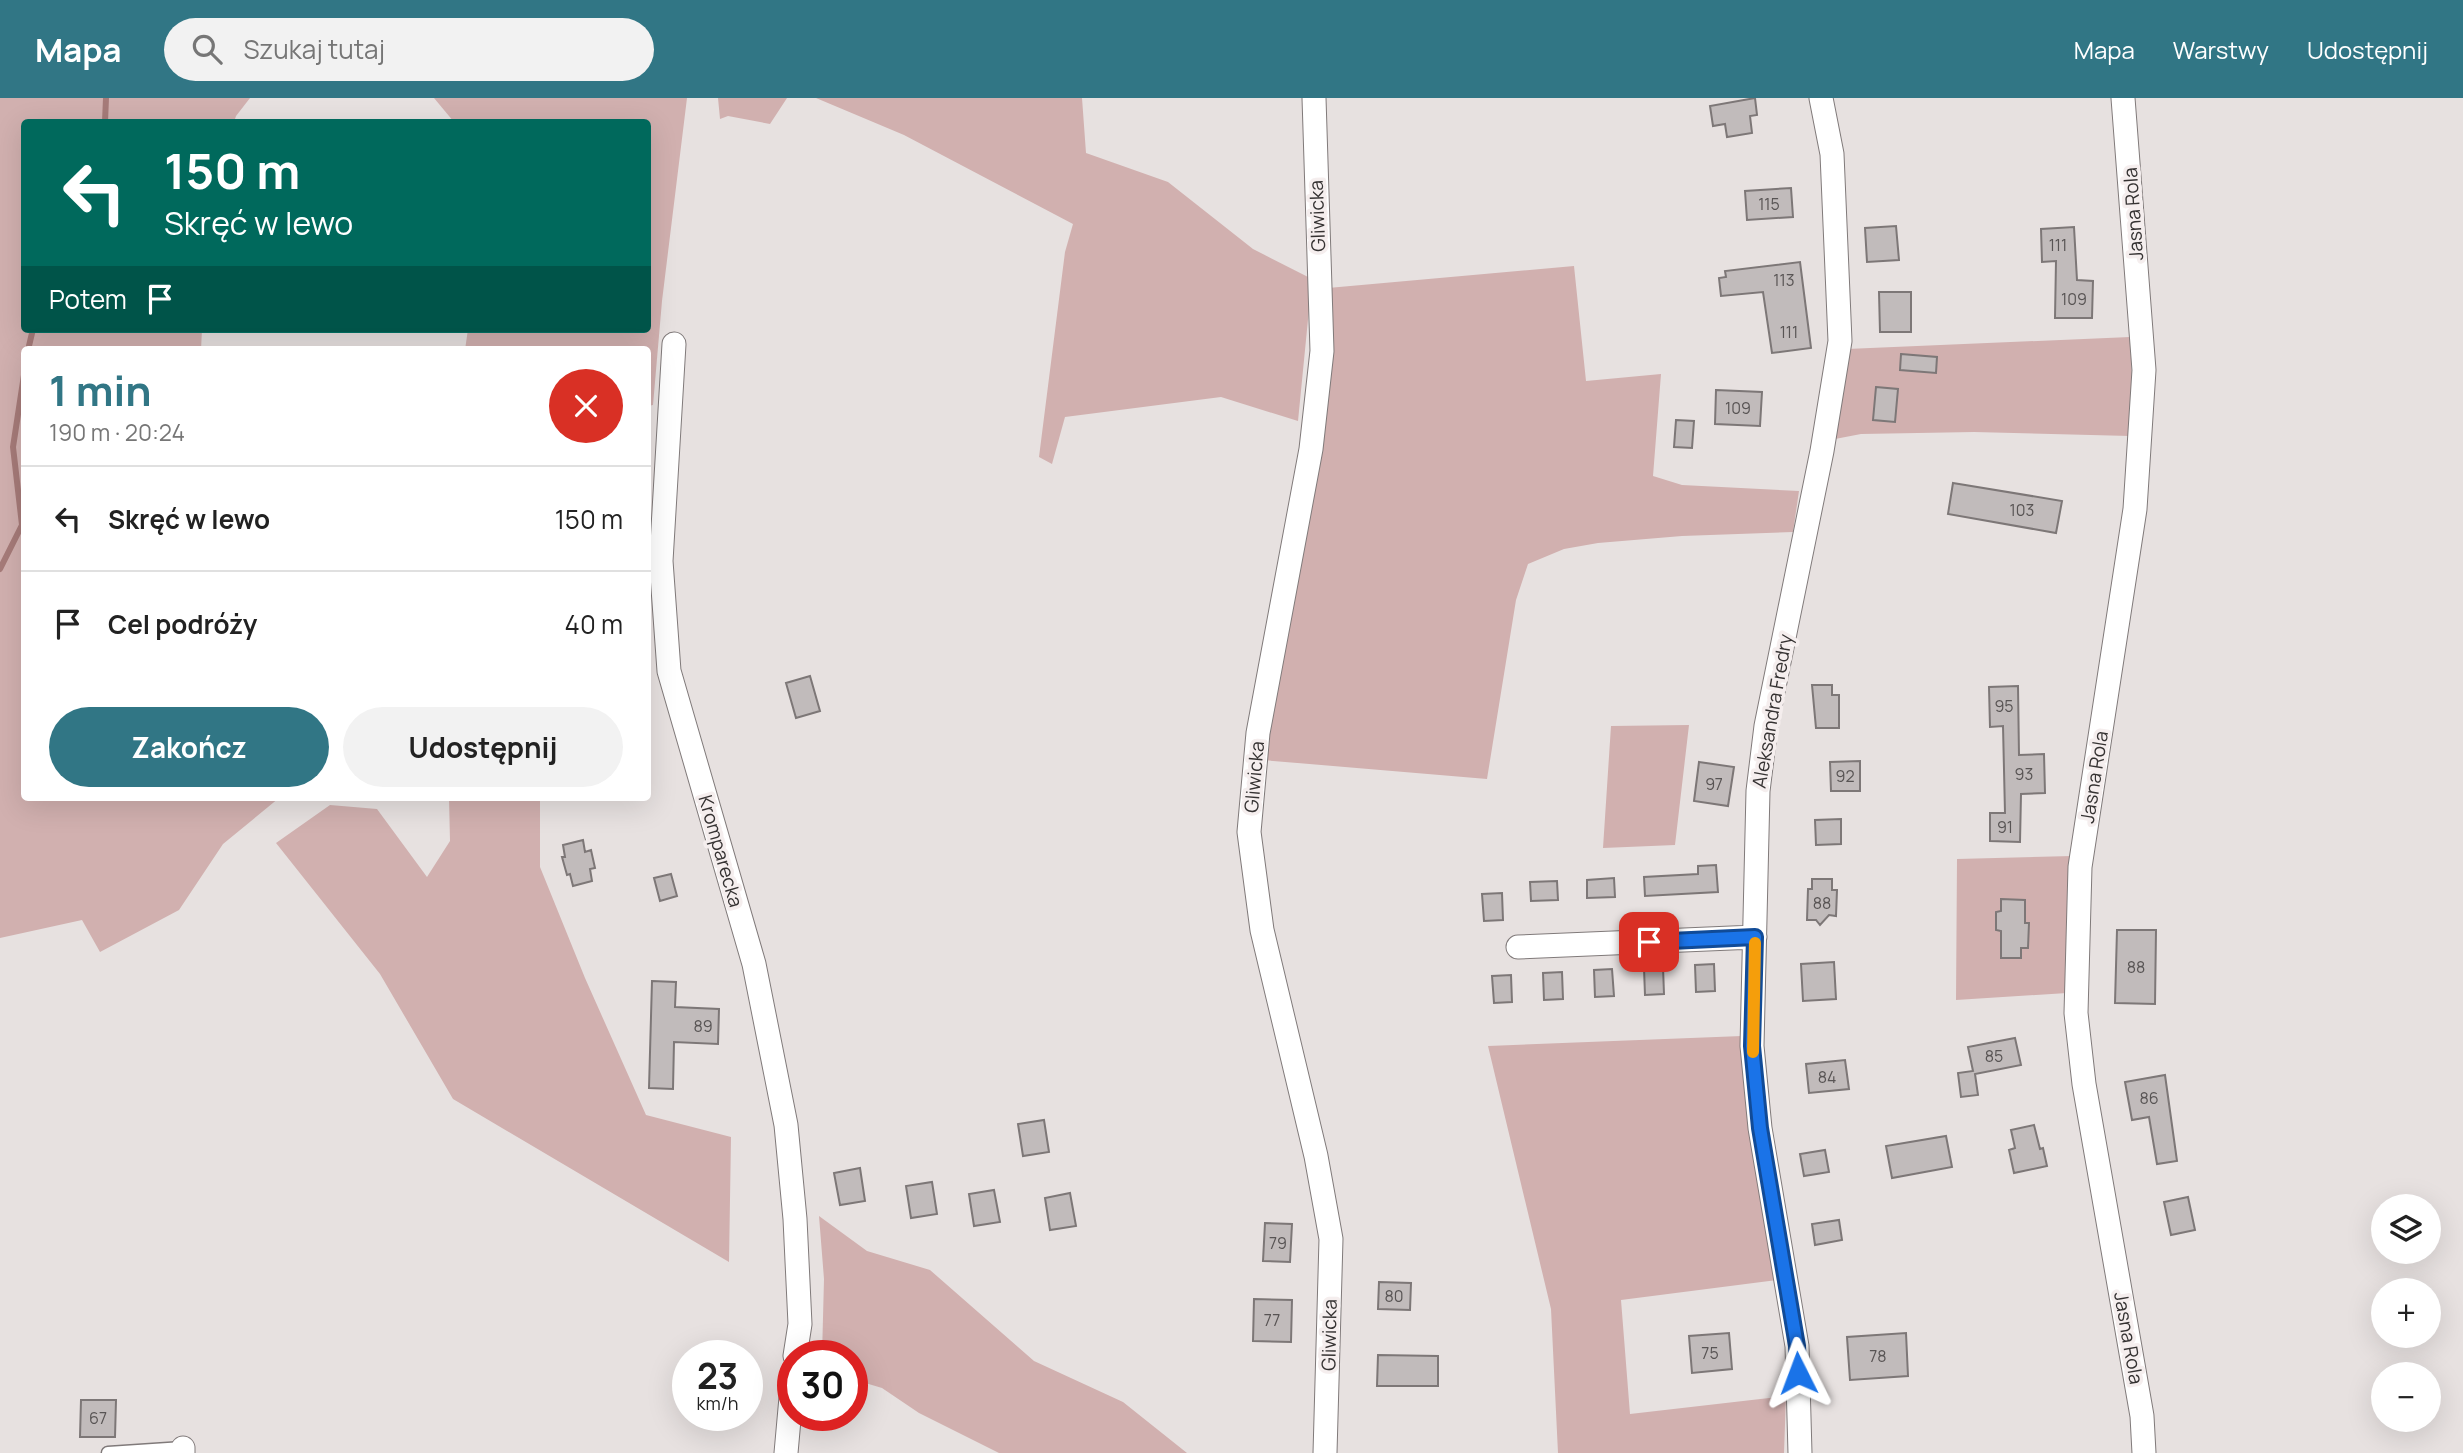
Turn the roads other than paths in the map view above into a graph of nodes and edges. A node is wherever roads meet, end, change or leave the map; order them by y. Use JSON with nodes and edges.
{"nodes":[{"id":1,"x":1314,"y":98,"type":"edge"},
{"id":2,"x":1821,"y":98,"type":"edge"},
{"id":3,"x":2123,"y":98,"type":"edge"},
{"id":4,"x":674,"y":344,"type":"dead end"},
{"id":5,"x":1755,"y":937,"type":"junction"},
{"id":6,"x":1518,"y":947,"type":"dead end"},
{"id":7,"x":798,"y":1340,"type":"edge"},
{"id":8,"x":788,"y":1431,"type":"edge"},
{"id":9,"x":183,"y":1450,"type":"edge"},
{"id":10,"x":108,"y":1453,"type":"edge"},
{"id":11,"x":786,"y":1453,"type":"edge"},
{"id":12,"x":1325,"y":1453,"type":"edge"},
{"id":13,"x":1800,"y":1453,"type":"edge"},
{"id":14,"x":2144,"y":1453,"type":"edge"}],
"edges":[{"from":1,"to":12,"type":"street","name":"Gliwicka"},
{"from":2,"to":5,"type":"street","name":"Aleksandra Fredry"},
{"from":3,"to":14,"type":"street","name":"Jasna Rola"},
{"from":4,"to":7,"type":"street","name":"Kromparecka"},
{"from":5,"to":6,"type":"street"},
{"from":5,"to":13,"type":"street","name":"Aleksandra Fredry"},
{"from":8,"to":11,"type":"street"},
{"from":9,"to":10,"type":"lane"}]}
